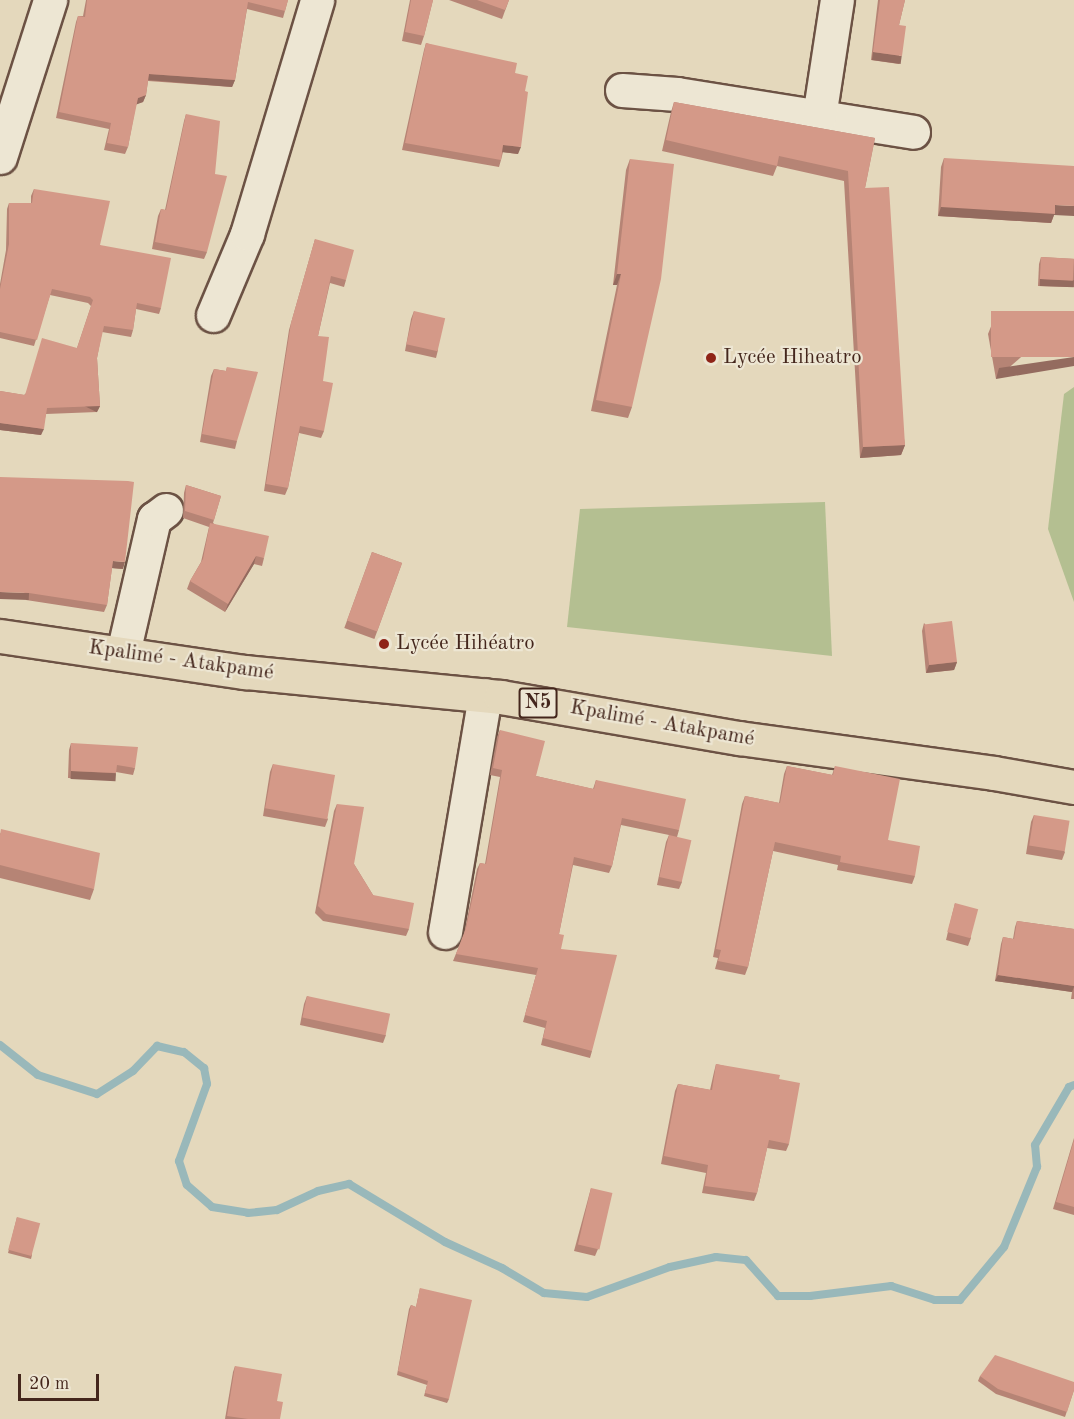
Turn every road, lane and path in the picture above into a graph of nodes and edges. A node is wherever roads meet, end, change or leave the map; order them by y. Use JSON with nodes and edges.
{"nodes":[{"id":1,"x":50,"y":0,"type":"edge"},
{"id":2,"x":317,"y":0,"type":"edge"},
{"id":3,"x":837,"y":0,"type":"edge"},
{"id":4,"x":622,"y":90,"type":"dead end"},
{"id":5,"x":819,"y":117,"type":"junction"},
{"id":6,"x":913,"y":132,"type":"dead end"},
{"id":7,"x":0,"y":157,"type":"edge"},
{"id":8,"x":213,"y":315,"type":"dead end"},
{"id":9,"x":166,"y":510,"type":"dead end"},
{"id":10,"x":0,"y":636,"type":"edge"},
{"id":11,"x":123,"y":653,"type":"junction"},
{"id":12,"x":485,"y":695,"type":"junction"},
{"id":13,"x":1074,"y":787,"type":"edge"},
{"id":14,"x":445,"y":932,"type":"dead end"}],
"edges":[{"from":1,"to":7,"type":"street"},
{"from":2,"to":8,"type":"street"},
{"from":3,"to":5,"type":"street"},
{"from":4,"to":5,"type":"street"},
{"from":5,"to":6,"type":"street"},
{"from":9,"to":11,"type":"street"},
{"from":10,"to":11,"type":"main road","name":"Kpalimé - Atakpamé","number":"N5"},
{"from":11,"to":12,"type":"main road","name":"Kpalimé - Atakpamé","number":"N5"},
{"from":12,"to":13,"type":"main road","name":"Kpalimé - Atakpamé","number":"N5"},
{"from":12,"to":14,"type":"street"}]}
